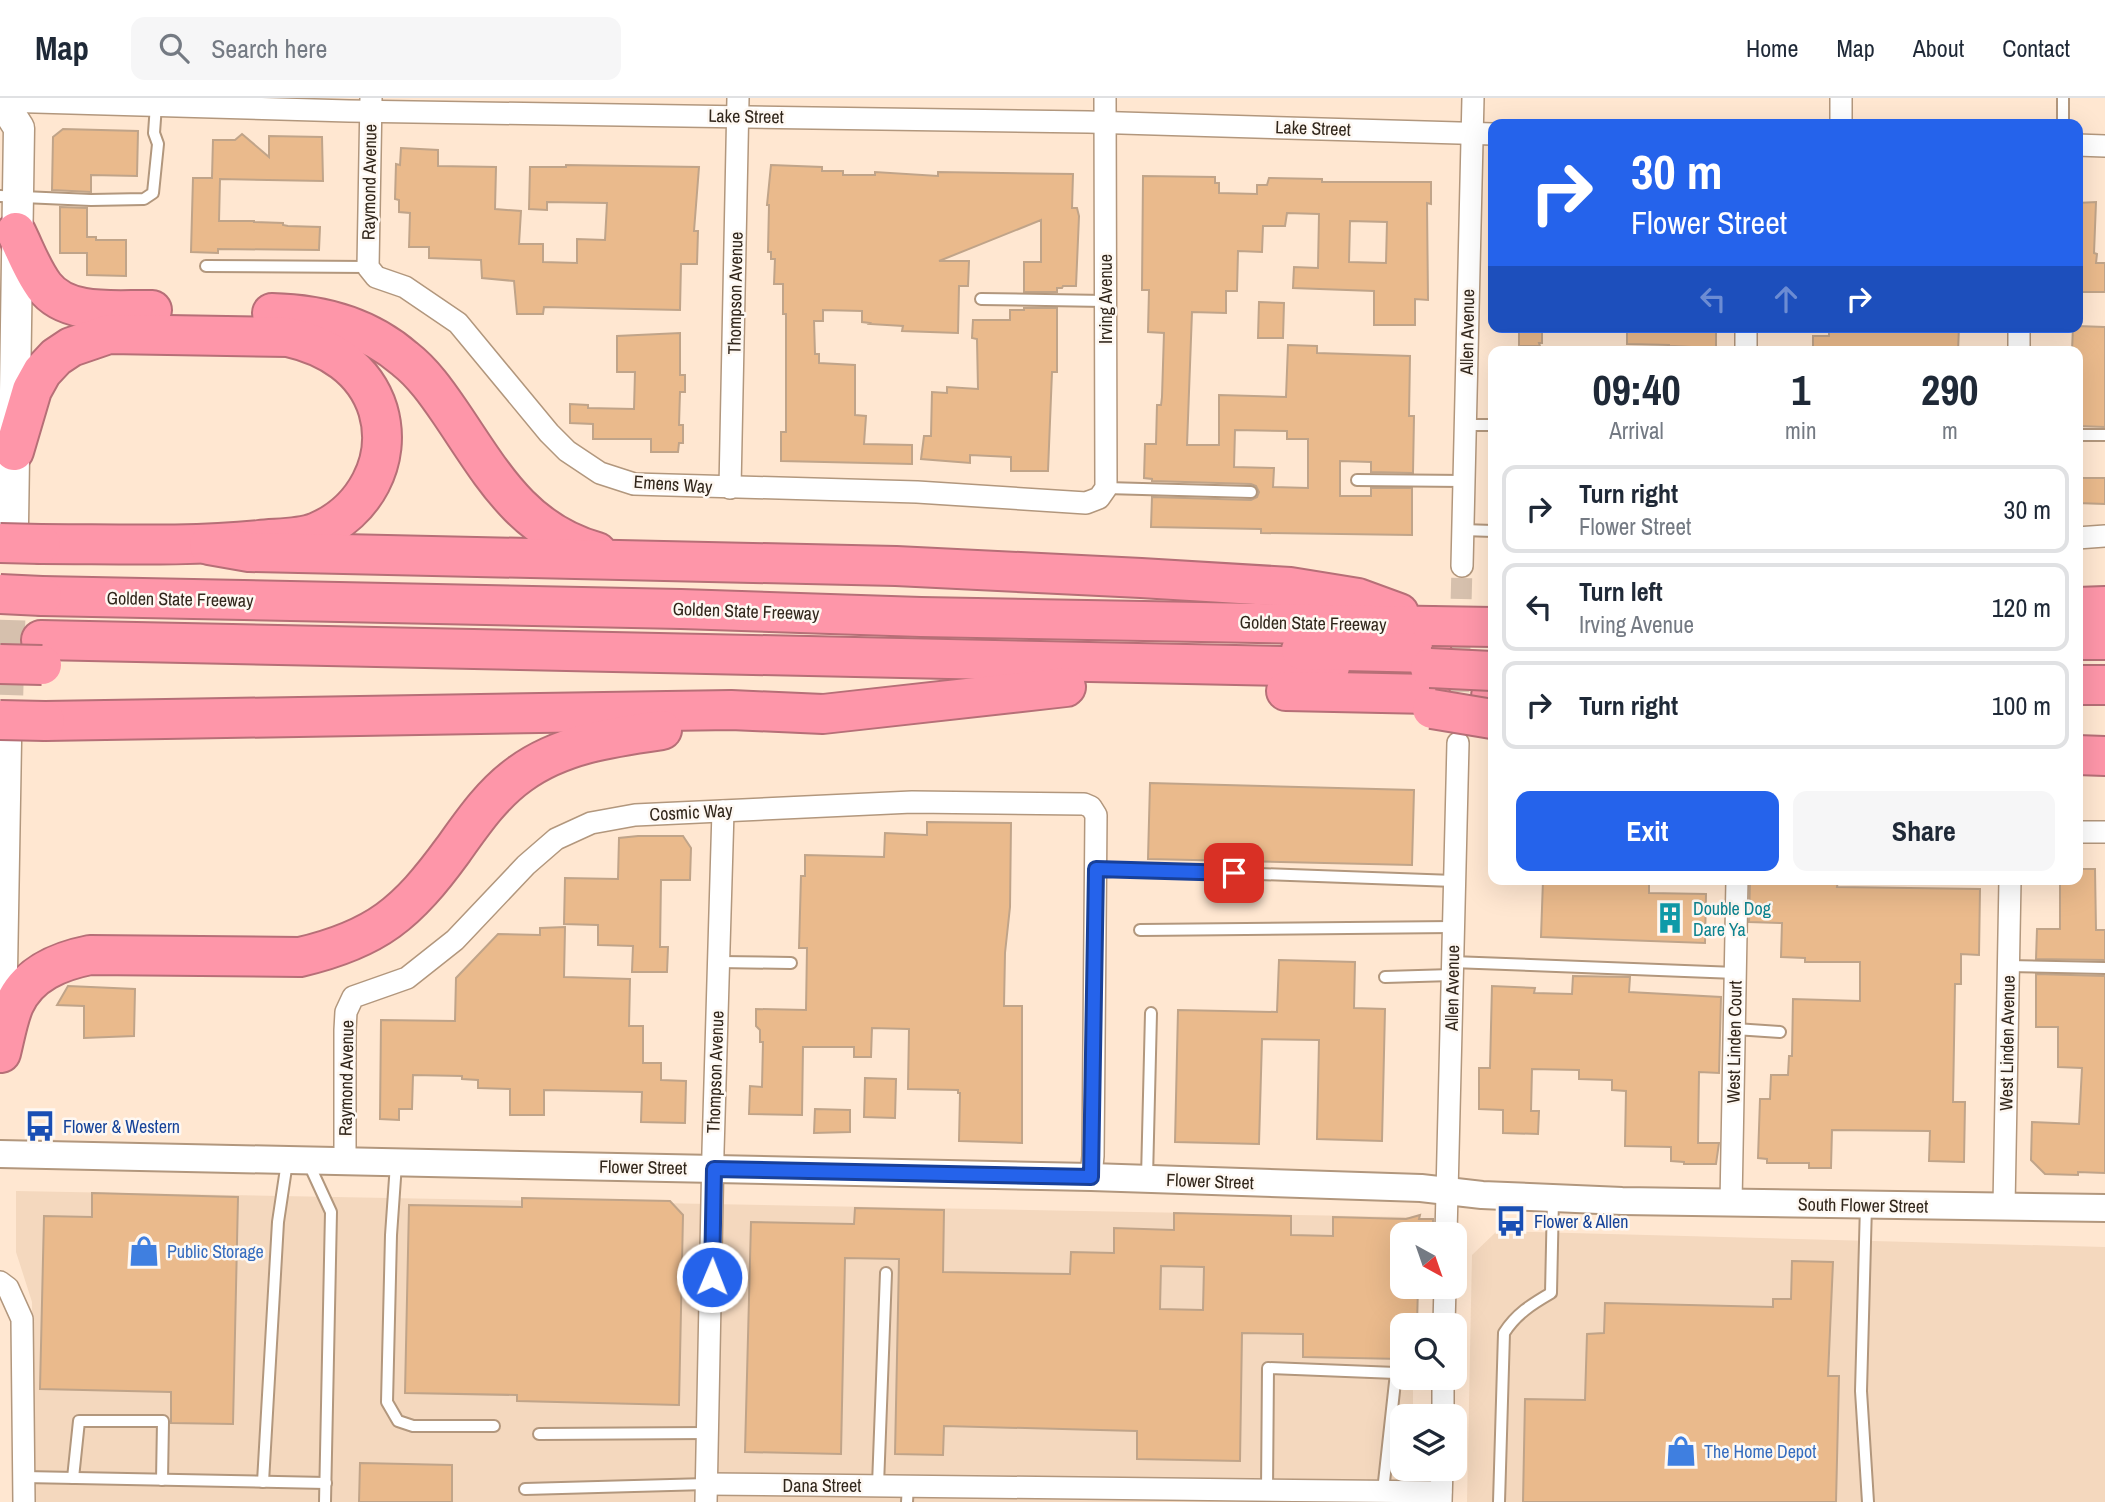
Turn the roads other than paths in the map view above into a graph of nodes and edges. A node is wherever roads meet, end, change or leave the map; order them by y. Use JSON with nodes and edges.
{"nodes":[{"id":1,"x":1104,"y":98,"type":"edge"},
{"id":2,"x":1473,"y":98,"type":"edge"},
{"id":3,"x":1841,"y":98,"type":"edge"},
{"id":4,"x":2063,"y":98,"type":"edge"},
{"id":5,"x":1,"y":101,"type":"edge"},
{"id":6,"x":156,"y":104,"type":"junction"},
{"id":7,"x":371,"y":104,"type":"edge"},
{"id":8,"x":738,"y":107,"type":"edge"},
{"id":9,"x":1841,"y":119,"type":"edge"},
{"id":10,"x":2063,"y":119,"type":"edge"},
{"id":11,"x":1105,"y":123,"type":"junction"},
{"id":12,"x":1482,"y":133,"type":"edge"},
{"id":13,"x":2083,"y":145,"type":"edge"},
{"id":14,"x":2105,"y":146,"type":"edge"},
{"id":15,"x":11,"y":208,"type":"edge"},
{"id":16,"x":206,"y":266,"type":"dead end"},
{"id":17,"x":368,"y":267,"type":"junction"},
{"id":18,"x":981,"y":299,"type":"dead end"},
{"id":19,"x":1105,"y":301,"type":"junction"},
{"id":20,"x":1465,"y":425,"type":"junction"},
{"id":21,"x":1488,"y":425,"type":"edge"},
{"id":22,"x":2083,"y":435,"type":"edge"},
{"id":23,"x":2105,"y":435,"type":"edge"},
{"id":24,"x":14,"y":451,"type":"junction"},
{"id":25,"x":1357,"y":481,"type":"dead end"},
{"id":26,"x":1464,"y":481,"type":"junction"},
{"id":27,"x":730,"y":488,"type":"junction"},
{"id":28,"x":1251,"y":492,"type":"dead end"},
{"id":29,"x":1102,"y":493,"type":"junction"},
{"id":30,"x":1463,"y":530,"type":"junction"},
{"id":31,"x":1488,"y":531,"type":"edge"},
{"id":32,"x":2105,"y":536,"type":"edge"},
{"id":33,"x":18,"y":537,"type":"edge"},
{"id":34,"x":2083,"y":538,"type":"edge"},
{"id":35,"x":209,"y":545,"type":"junction"},
{"id":36,"x":647,"y":560,"type":"junction"},
{"id":37,"x":1462,"y":566,"type":"tunnel mouth"},
{"id":38,"x":0,"y":594,"type":"edge"},
{"id":39,"x":2105,"y":606,"type":"edge"},
{"id":40,"x":2083,"y":607,"type":"edge"},
{"id":41,"x":0,"y":620,"type":"edge"},
{"id":42,"x":42,"y":630,"type":"junction"},
{"id":43,"x":1488,"y":630,"type":"edge"},
{"id":44,"x":0,"y":639,"type":"edge"},
{"id":45,"x":2083,"y":640,"type":"edge"},
{"id":46,"x":2105,"y":640,"type":"edge"},
{"id":47,"x":0,"y":664,"type":"edge"},
{"id":48,"x":2083,"y":664,"type":"edge"},
{"id":49,"x":2105,"y":664,"type":"edge"},
{"id":50,"x":1431,"y":670,"type":"junction"},
{"id":51,"x":1488,"y":684,"type":"edge"},
{"id":52,"x":1488,"y":684,"type":"edge"},
{"id":53,"x":2083,"y":685,"type":"edge"},
{"id":54,"x":2105,"y":685,"type":"edge"},
{"id":55,"x":1066,"y":687,"type":"junction"},
{"id":56,"x":2083,"y":707,"type":"edge"},
{"id":57,"x":2105,"y":708,"type":"edge"},
{"id":58,"x":761,"y":713,"type":"junction"},
{"id":59,"x":3,"y":731,"type":"edge"},
{"id":60,"x":1458,"y":743,"type":"tunnel mouth"},
{"id":61,"x":2083,"y":755,"type":"edge"},
{"id":62,"x":2105,"y":756,"type":"edge"},
{"id":63,"x":723,"y":811,"type":"junction"},
{"id":64,"x":2083,"y":832,"type":"edge"},
{"id":65,"x":2105,"y":832,"type":"edge"},
{"id":66,"x":1096,"y":869,"type":"junction"},
{"id":67,"x":1454,"y":881,"type":"junction"},
{"id":68,"x":1737,"y":885,"type":"edge"},
{"id":69,"x":2010,"y":885,"type":"edge"},
{"id":70,"x":1453,"y":927,"type":"junction"},
{"id":71,"x":1140,"y":930,"type":"dead end"},
{"id":72,"x":719,"y":962,"type":"junction"},
{"id":73,"x":791,"y":963,"type":"dead end"},
{"id":74,"x":2008,"y":966,"type":"junction"},
{"id":75,"x":1452,"y":968,"type":"junction"},
{"id":76,"x":2105,"y":968,"type":"edge"},
{"id":77,"x":1727,"y":973,"type":"junction"},
{"id":78,"x":1385,"y":977,"type":"dead end"},
{"id":79,"x":353,"y":997,"type":"joint"},
{"id":80,"x":1151,"y":1013,"type":"dead end"},
{"id":81,"x":1735,"y":1029,"type":"junction"},
{"id":82,"x":1780,"y":1032,"type":"dead end"},
{"id":83,"x":1,"y":1053,"type":"edge"},
{"id":84,"x":0,"y":1068,"type":"edge"},
{"id":85,"x":0,"y":1154,"type":"edge"},
{"id":86,"x":297,"y":1159,"type":"junction"},
{"id":87,"x":345,"y":1160,"type":"junction"},
{"id":88,"x":396,"y":1161,"type":"junction"},
{"id":89,"x":714,"y":1169,"type":"junction"},
{"id":90,"x":1091,"y":1177,"type":"junction"},
{"id":91,"x":1147,"y":1179,"type":"junction"},
{"id":92,"x":1447,"y":1189,"type":"junction"},
{"id":93,"x":1553,"y":1198,"type":"junction"},
{"id":94,"x":1622,"y":1201,"type":"joint"},
{"id":95,"x":1731,"y":1203,"type":"junction"},
{"id":96,"x":1866,"y":1205,"type":"junction"},
{"id":97,"x":2004,"y":1206,"type":"junction"},
{"id":98,"x":2105,"y":1208,"type":"edge"},
{"id":99,"x":1446,"y":1222,"type":"edge"},
{"id":100,"x":886,"y":1273,"type":"dead end"},
{"id":101,"x":0,"y":1282,"type":"edge"},
{"id":102,"x":494,"y":1426,"type":"dead end"},
{"id":103,"x":708,"y":1433,"type":"junction"},
{"id":104,"x":539,"y":1434,"type":"dead end"},
{"id":105,"x":24,"y":1477,"type":"junction"},
{"id":106,"x":73,"y":1478,"type":"junction"},
{"id":107,"x":162,"y":1480,"type":"junction"},
{"id":108,"x":264,"y":1482,"type":"junction"},
{"id":109,"x":326,"y":1483,"type":"junction"},
{"id":110,"x":878,"y":1485,"type":"junction"},
{"id":111,"x":525,"y":1489,"type":"dead end"},
{"id":112,"x":1267,"y":1490,"type":"junction"},
{"id":113,"x":1383,"y":1491,"type":"junction"},
{"id":114,"x":707,"y":1493,"type":"edge"},
{"id":115,"x":908,"y":1494,"type":"edge"},
{"id":116,"x":1129,"y":1496,"type":"edge"},
{"id":117,"x":1207,"y":1496,"type":"edge"},
{"id":118,"x":1441,"y":1497,"type":"edge"},
{"id":119,"x":24,"y":1502,"type":"edge"},
{"id":120,"x":325,"y":1502,"type":"edge"},
{"id":121,"x":1499,"y":1502,"type":"edge"},
{"id":122,"x":1868,"y":1502,"type":"edge"}],
"edges":[{"from":1,"to":11,"type":"street","name":"Irving Avenue"},
{"from":2,"to":12,"type":"street","name":"Allen Avenue"},
{"from":3,"to":9,"type":"street"},
{"from":4,"to":10,"type":"lane"},
{"from":5,"to":6,"type":"street","name":"Lake Street"},
{"from":5,"to":15,"type":"main road"},
{"from":6,"to":7,"type":"street","name":"Lake Street"},
{"from":6,"to":15,"type":"lane"},
{"from":7,"to":8,"type":"street","name":"Lake Street"},
{"from":7,"to":17,"type":"street","name":"Raymond Avenue"},
{"from":8,"to":11,"type":"street","name":"Lake Street"},
{"from":8,"to":27,"type":"street","name":"Thompson Avenue"},
{"from":11,"to":12,"type":"street","name":"Lake Street"},
{"from":11,"to":19,"type":"street","name":"Irving Avenue"},
{"from":12,"to":20,"type":"street","name":"Allen Avenue"},
{"from":13,"to":14,"type":"street"},
{"from":15,"to":24,"type":"main road"},
{"from":15,"to":36,"type":"highway"},
{"from":16,"to":17,"type":"lane","name":"Emens Way"},
{"from":17,"to":27,"type":"street","name":"Emens Way"},
{"from":18,"to":19,"type":"lane"},
{"from":19,"to":29,"type":"street","name":"Irving Avenue"},
{"from":20,"to":21,"type":"lane"},
{"from":20,"to":26,"type":"street","name":"Allen Avenue"},
{"from":22,"to":23,"type":"lane"},
{"from":24,"to":33,"type":"main road"},
{"from":24,"to":35,"type":"highway"},
{"from":25,"to":26,"type":"lane"},
{"from":26,"to":30,"type":"street","name":"Allen Avenue"},
{"from":27,"to":29,"type":"street","name":"Emens Way"},
{"from":28,"to":29,"type":"lane"},
{"from":30,"to":31,"type":"lane"},
{"from":30,"to":37,"type":"street","name":"Allen Avenue"},
{"from":32,"to":34,"type":"street"},
{"from":33,"to":35,"type":"highway"},
{"from":35,"to":36,"type":"highway"},
{"from":36,"to":50,"type":"highway"},
{"from":38,"to":42,"type":"highway","name":"Golden State Freeway","bridge":true},
{"from":39,"to":40,"type":"highway"},
{"from":41,"to":42,"type":"highway"},
{"from":42,"to":44,"type":"highway"},
{"from":42,"to":47,"type":"highway","name":"Golden State Freeway","bridge":true},
{"from":42,"to":50,"type":"highway","name":"Golden State Freeway"},
{"from":42,"to":55,"type":"highway","name":"Golden State Freeway"},
{"from":43,"to":50,"type":"highway","name":"Golden State Freeway","bridge":true},
{"from":45,"to":46,"type":"highway"},
{"from":48,"to":49,"type":"highway"},
{"from":50,"to":51,"type":"highway","bridge":true},
{"from":50,"to":52,"type":"highway"},
{"from":50,"to":55,"type":"highway","name":"Golden State Freeway"},
{"from":53,"to":54,"type":"highway"},
{"from":55,"to":58,"type":"highway"},
{"from":56,"to":57,"type":"highway"},
{"from":58,"to":59,"type":"highway","bridge":true},
{"from":58,"to":83,"type":"highway"},
{"from":59,"to":83,"type":"main road"},
{"from":60,"to":67,"type":"street","name":"Allen Avenue"},
{"from":61,"to":62,"type":"highway"},
{"from":63,"to":66,"type":"street","name":"Cosmic Way"},
{"from":63,"to":72,"type":"street","name":"Thompson Avenue"},
{"from":63,"to":79,"type":"street","name":"Cosmic Way"},
{"from":64,"to":65,"type":"street"},
{"from":66,"to":67,"type":"lane"},
{"from":66,"to":90,"type":"street"},
{"from":67,"to":70,"type":"street","name":"Allen Avenue"},
{"from":68,"to":77,"type":"street","name":"West Linden Court"},
{"from":69,"to":74,"type":"street","name":"West Linden Avenue"},
{"from":70,"to":71,"type":"lane"},
{"from":70,"to":75,"type":"street","name":"Allen Avenue"},
{"from":72,"to":73,"type":"lane"},
{"from":72,"to":89,"type":"street","name":"Thompson Avenue"},
{"from":74,"to":76,"type":"lane"},
{"from":74,"to":97,"type":"street","name":"West Linden Avenue"},
{"from":75,"to":77,"type":"lane"},
{"from":75,"to":78,"type":"lane"},
{"from":75,"to":92,"type":"street","name":"Allen Avenue"},
{"from":77,"to":81,"type":"street","name":"West Linden Court"},
{"from":79,"to":87,"type":"street","name":"Raymond Avenue"},
{"from":80,"to":91,"type":"lane"},
{"from":81,"to":82,"type":"lane"},
{"from":81,"to":95,"type":"street","name":"West Linden Court"},
{"from":83,"to":84,"type":"main road"},
{"from":85,"to":86,"type":"street","name":"Flower Street"},
{"from":86,"to":87,"type":"street","name":"Flower Street"},
{"from":86,"to":108,"type":"lane"},
{"from":86,"to":109,"type":"lane"},
{"from":87,"to":88,"type":"street","name":"Flower Street"},
{"from":88,"to":89,"type":"street","name":"Flower Street"},
{"from":88,"to":102,"type":"lane"},
{"from":89,"to":90,"type":"street","name":"Flower Street"},
{"from":89,"to":103,"type":"street","name":"Thompson Avenue"},
{"from":90,"to":91,"type":"street","name":"Flower Street"},
{"from":91,"to":92,"type":"street","name":"Flower Street"},
{"from":92,"to":93,"type":"street","name":"Flower Street"},
{"from":92,"to":99,"type":"street","name":"Allen Avenue"},
{"from":93,"to":94,"type":"street","name":"Flower Street"},
{"from":93,"to":121,"type":"lane"},
{"from":94,"to":95,"type":"street","name":"South Flower Street"},
{"from":95,"to":96,"type":"street","name":"South Flower Street"},
{"from":96,"to":97,"type":"street","name":"South Flower Street"},
{"from":96,"to":122,"type":"lane"},
{"from":97,"to":98,"type":"street","name":"South Flower Street"},
{"from":100,"to":110,"type":"lane"},
{"from":101,"to":105,"type":"street"},
{"from":103,"to":104,"type":"lane"},
{"from":103,"to":114,"type":"street","name":"Thompson Avenue"},
{"from":105,"to":106,"type":"lane"},
{"from":105,"to":119,"type":"street"},
{"from":106,"to":107,"type":"lane"},
{"from":106,"to":107,"type":"lane"},
{"from":107,"to":108,"type":"lane"},
{"from":108,"to":109,"type":"lane"},
{"from":109,"to":120,"type":"lane"},
{"from":110,"to":114,"type":"street","name":"Dana Street"},
{"from":110,"to":115,"type":"street","name":"Dana Street"},
{"from":111,"to":114,"type":"lane"},
{"from":112,"to":113,"type":"street","name":"Dana Street"},
{"from":112,"to":113,"type":"lane"},
{"from":112,"to":117,"type":"street","name":"Dana Street"},
{"from":113,"to":118,"type":"street","name":"Dana Street"},
{"from":115,"to":116,"type":"street","name":"Dana Street"},
{"from":116,"to":117,"type":"street","name":"Dana Street"}]}
